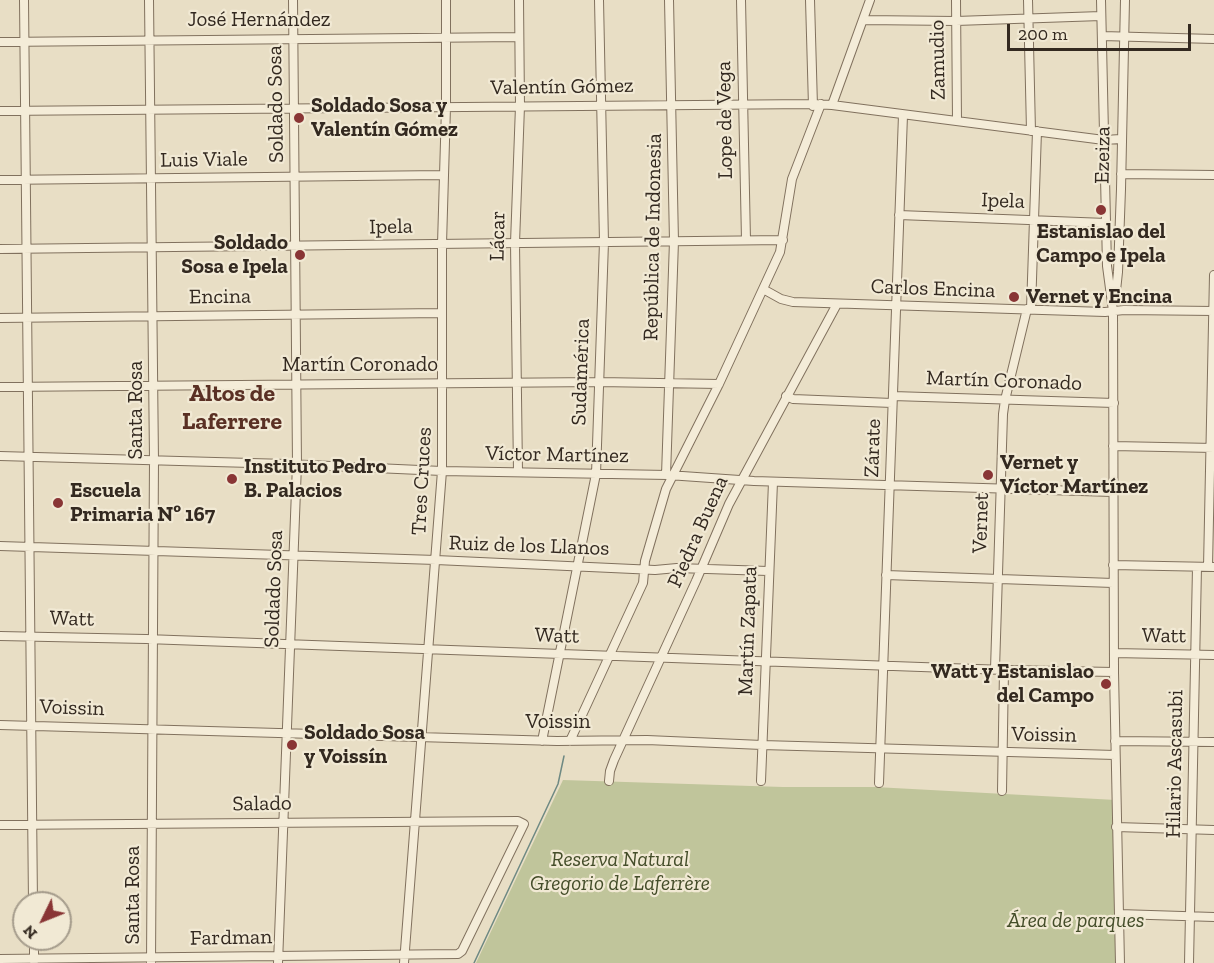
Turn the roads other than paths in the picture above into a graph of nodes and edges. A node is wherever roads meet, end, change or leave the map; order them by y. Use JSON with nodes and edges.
{"nodes":[{"id":1,"x":24,"y":0,"type":"edge"},
{"id":2,"x":149,"y":0,"type":"edge"},
{"id":3,"x":293,"y":0,"type":"edge"},
{"id":4,"x":446,"y":0,"type":"edge"},
{"id":5,"x":519,"y":0,"type":"edge"},
{"id":6,"x":599,"y":0,"type":"edge"},
{"id":7,"x":669,"y":0,"type":"edge"},
{"id":8,"x":741,"y":0,"type":"edge"},
{"id":9,"x":810,"y":0,"type":"edge"},
{"id":10,"x":870,"y":0,"type":"edge"},
{"id":11,"x":956,"y":0,"type":"edge"},
{"id":12,"x":1028,"y":0,"type":"edge"},
{"id":13,"x":1101,"y":0,"type":"edge"},
{"id":14,"x":1125,"y":0,"type":"edge"},
{"id":15,"x":1101,"y":16,"type":"junction"},
{"id":16,"x":863,"y":20,"type":"junction"},
{"id":17,"x":1028,"y":20,"type":"junction"},
{"id":18,"x":956,"y":21,"type":"junction"},
{"id":19,"x":1102,"y":36,"type":"junction"},
{"id":20,"x":446,"y":37,"type":"junction"},
{"id":21,"x":294,"y":38,"type":"junction"},
{"id":22,"x":519,"y":38,"type":"junction"},
{"id":23,"x":1124,"y":38,"type":"junction"},
{"id":24,"x":149,"y":39,"type":"junction"},
{"id":25,"x":1214,"y":39,"type":"edge"},
{"id":26,"x":0,"y":42,"type":"edge"},
{"id":27,"x":24,"y":42,"type":"junction"},
{"id":28,"x":672,"y":104,"type":"junction"},
{"id":29,"x":812,"y":104,"type":"junction"},
{"id":30,"x":821,"y":104,"type":"junction"},
{"id":31,"x":602,"y":105,"type":"junction"},
{"id":32,"x":743,"y":105,"type":"junction"},
{"id":33,"x":832,"y":105,"type":"junction"},
{"id":34,"x":520,"y":106,"type":"junction"},
{"id":35,"x":446,"y":107,"type":"junction"},
{"id":36,"x":294,"y":108,"type":"junction"},
{"id":37,"x":150,"y":109,"type":"junction"},
{"id":38,"x":25,"y":110,"type":"junction"},
{"id":39,"x":0,"y":111,"type":"edge"},
{"id":40,"x":903,"y":114,"type":"junction"},
{"id":41,"x":957,"y":120,"type":"junction"},
{"id":42,"x":813,"y":122,"type":"junction"},
{"id":43,"x":1034,"y":131,"type":"junction"},
{"id":44,"x":1121,"y":139,"type":"junction"},
{"id":45,"x":1104,"y":140,"type":"junction"},
{"id":46,"x":1121,"y":174,"type":"junction"},
{"id":47,"x":444,"y":175,"type":"junction"},
{"id":48,"x":1214,"y":175,"type":"edge"},
{"id":49,"x":295,"y":177,"type":"junction"},
{"id":50,"x":151,"y":179,"type":"junction"},
{"id":51,"x":0,"y":180,"type":"edge"},
{"id":52,"x":27,"y":180,"type":"junction"},
{"id":53,"x":899,"y":215,"type":"junction"},
{"id":54,"x":1035,"y":220,"type":"junction"},
{"id":55,"x":1106,"y":222,"type":"junction"},
{"id":56,"x":746,"y":240,"type":"junction"},
{"id":57,"x":783,"y":240,"type":"junction"},
{"id":58,"x":674,"y":241,"type":"junction"},
{"id":59,"x":604,"y":242,"type":"junction"},
{"id":60,"x":515,"y":243,"type":"junction"},
{"id":61,"x":442,"y":244,"type":"junction"},
{"id":62,"x":152,"y":247,"type":"junction"},
{"id":63,"x":295,"y":247,"type":"junction"},
{"id":64,"x":28,"y":248,"type":"junction"},
{"id":65,"x":0,"y":249,"type":"edge"},
{"id":66,"x":1214,"y":274,"type":"edge"},
{"id":67,"x":763,"y":289,"type":"junction"},
{"id":68,"x":837,"y":304,"type":"junction"},
{"id":69,"x":896,"y":306,"type":"junction"},
{"id":70,"x":1029,"y":309,"type":"junction"},
{"id":71,"x":1113,"y":311,"type":"junction"},
{"id":72,"x":1214,"y":311,"type":"edge"},
{"id":73,"x":441,"y":313,"type":"junction"},
{"id":74,"x":297,"y":314,"type":"junction"},
{"id":75,"x":153,"y":316,"type":"junction"},
{"id":76,"x":28,"y":317,"type":"junction"},
{"id":77,"x":0,"y":318,"type":"edge"},
{"id":78,"x":517,"y":382,"type":"junction"},
{"id":79,"x":599,"y":382,"type":"junction"},
{"id":80,"x":297,"y":383,"type":"junction"},
{"id":81,"x":443,"y":383,"type":"junction"},
{"id":82,"x":669,"y":383,"type":"junction"},
{"id":83,"x":719,"y":384,"type":"junction"},
{"id":84,"x":29,"y":386,"type":"junction"},
{"id":85,"x":153,"y":386,"type":"junction"},
{"id":86,"x":0,"y":387,"type":"edge"},
{"id":87,"x":786,"y":396,"type":"junction"},
{"id":88,"x":892,"y":399,"type":"junction"},
{"id":89,"x":1005,"y":400,"type":"junction"},
{"id":90,"x":1114,"y":403,"type":"junction"},
{"id":91,"x":1113,"y":446,"type":"junction"},
{"id":92,"x":1212,"y":448,"type":"edge"},
{"id":93,"x":0,"y":456,"type":"edge"},
{"id":94,"x":30,"y":456,"type":"junction"},
{"id":95,"x":154,"y":460,"type":"junction"},
{"id":96,"x":297,"y":464,"type":"junction"},
{"id":97,"x":442,"y":471,"type":"junction"},
{"id":98,"x":518,"y":472,"type":"junction"},
{"id":99,"x":596,"y":474,"type":"junction"},
{"id":100,"x":669,"y":475,"type":"junction"},
{"id":101,"x":741,"y":480,"type":"junction"},
{"id":102,"x":773,"y":482,"type":"junction"},
{"id":103,"x":890,"y":484,"type":"junction"},
{"id":104,"x":1000,"y":488,"type":"junction"},
{"id":105,"x":1113,"y":492,"type":"junction"},
{"id":106,"x":0,"y":546,"type":"edge"},
{"id":107,"x":30,"y":546,"type":"junction"},
{"id":108,"x":153,"y":550,"type":"junction"},
{"id":109,"x":294,"y":555,"type":"junction"},
{"id":110,"x":436,"y":560,"type":"junction"},
{"id":111,"x":578,"y":565,"type":"junction"},
{"id":112,"x":1113,"y":565,"type":"junction"},
{"id":113,"x":1197,"y":567,"type":"junction"},
{"id":114,"x":1211,"y":567,"type":"edge"},
{"id":115,"x":644,"y":569,"type":"junction"},
{"id":116,"x":701,"y":569,"type":"junction"},
{"id":117,"x":768,"y":571,"type":"junction"},
{"id":118,"x":886,"y":575,"type":"junction"},
{"id":119,"x":997,"y":578,"type":"junction"},
{"id":120,"x":1113,"y":583,"type":"junction"},
{"id":121,"x":0,"y":636,"type":"edge"},
{"id":122,"x":30,"y":636,"type":"junction"},
{"id":123,"x":153,"y":641,"type":"junction"},
{"id":124,"x":290,"y":645,"type":"junction"},
{"id":125,"x":429,"y":650,"type":"junction"},
{"id":126,"x":1114,"y":653,"type":"junction"},
{"id":127,"x":559,"y":654,"type":"junction"},
{"id":128,"x":1196,"y":655,"type":"junction"},
{"id":129,"x":1214,"y":655,"type":"edge"},
{"id":130,"x":608,"y":656,"type":"junction"},
{"id":131,"x":661,"y":658,"type":"junction"},
{"id":132,"x":765,"y":661,"type":"junction"},
{"id":133,"x":883,"y":665,"type":"junction"},
{"id":134,"x":995,"y":669,"type":"junction"},
{"id":135,"x":1004,"y":670,"type":"junction"},
{"id":136,"x":1114,"y":672,"type":"junction"},
{"id":137,"x":0,"y":724,"type":"edge"},
{"id":138,"x":31,"y":724,"type":"junction"},
{"id":139,"x":152,"y":728,"type":"junction"},
{"id":140,"x":287,"y":732,"type":"junction"},
{"id":141,"x":422,"y":737,"type":"junction"},
{"id":142,"x":623,"y":740,"type":"junction"},
{"id":143,"x":542,"y":741,"type":"junction"},
{"id":144,"x":570,"y":741,"type":"junction"},
{"id":145,"x":1115,"y":741,"type":"junction"},
{"id":146,"x":1194,"y":742,"type":"junction"},
{"id":147,"x":1214,"y":742,"type":"edge"},
{"id":148,"x":762,"y":745,"type":"junction"},
{"id":149,"x":880,"y":748,"type":"junction"},
{"id":150,"x":1002,"y":752,"type":"junction"},
{"id":151,"x":1115,"y":755,"type":"junction"},
{"id":152,"x":609,"y":781,"type":"dead end"},
{"id":153,"x":761,"y":781,"type":"dead end"},
{"id":154,"x":879,"y":783,"type":"dead end"},
{"id":155,"x":1002,"y":791,"type":"dead end"},
{"id":156,"x":415,"y":821,"type":"junction"},
{"id":157,"x":284,"y":822,"type":"junction"},
{"id":158,"x":32,"y":824,"type":"junction"},
{"id":159,"x":151,"y":824,"type":"junction"},
{"id":160,"x":0,"y":825,"type":"edge"},
{"id":161,"x":1116,"y":827,"type":"junction"},
{"id":162,"x":1191,"y":830,"type":"junction"},
{"id":163,"x":1214,"y":830,"type":"edge"},
{"id":164,"x":33,"y":891,"type":"edge"},
{"id":165,"x":1119,"y":914,"type":"junction"},
{"id":166,"x":1190,"y":917,"type":"junction"},
{"id":167,"x":1214,"y":917,"type":"edge"},
{"id":168,"x":462,"y":951,"type":"joint"},
{"id":169,"x":0,"y":959,"type":"edge"},
{"id":170,"x":278,"y":959,"type":"edge"},
{"id":171,"x":404,"y":959,"type":"edge"},
{"id":172,"x":151,"y":960,"type":"edge"},
{"id":173,"x":34,"y":961,"type":"edge"},
{"id":174,"x":1120,"y":963,"type":"edge"},
{"id":175,"x":1189,"y":963,"type":"edge"}],
"edges":[{"from":1,"to":27,"type":"street"},
{"from":2,"to":24,"type":"street","name":"Santa Rosa"},
{"from":3,"to":21,"type":"street","name":"Soldado Sosa"},
{"from":4,"to":20,"type":"street","name":"Tres Cruces"},
{"from":5,"to":22,"type":"street","name":"Lácar"},
{"from":6,"to":31,"type":"street","name":"Sudamérica"},
{"from":7,"to":28,"type":"street","name":"República de Indonesia"},
{"from":8,"to":32,"type":"street","name":"Lope de Vega"},
{"from":9,"to":29,"type":"street"},
{"from":10,"to":16,"type":"street"},
{"from":11,"to":18,"type":"street","name":"Zamudio"},
{"from":12,"to":17,"type":"street","name":"Vernet"},
{"from":13,"to":15,"type":"street"},
{"from":14,"to":23,"type":"street","name":"Ezeiza"},
{"from":15,"to":17,"type":"street"},
{"from":15,"to":19,"type":"street"},
{"from":16,"to":18,"type":"street"},
{"from":16,"to":33,"type":"street"},
{"from":17,"to":18,"type":"street"},
{"from":17,"to":43,"type":"street","name":"Vernet"},
{"from":18,"to":41,"type":"street","name":"Zamudio"},
{"from":19,"to":23,"type":"street"},
{"from":19,"to":45,"type":"street"},
{"from":20,"to":21,"type":"street","name":"José Hernández"},
{"from":20,"to":22,"type":"street","name":"José Hernández"},
{"from":20,"to":35,"type":"street","name":"Tres Cruces"},
{"from":21,"to":24,"type":"street","name":"José Hernández"},
{"from":21,"to":36,"type":"street","name":"Soldado Sosa"},
{"from":22,"to":34,"type":"street","name":"Lácar"},
{"from":23,"to":25,"type":"street"},
{"from":23,"to":44,"type":"street","name":"Ezeiza"},
{"from":24,"to":27,"type":"street","name":"José Hernández"},
{"from":24,"to":37,"type":"street","name":"Santa Rosa"},
{"from":26,"to":27,"type":"street","name":"José Hernández"},
{"from":27,"to":38,"type":"street"},
{"from":28,"to":31,"type":"street","name":"Valentín Gómez"},
{"from":28,"to":32,"type":"street","name":"Valentín Gómez"},
{"from":28,"to":58,"type":"street","name":"República de Indonesia"},
{"from":29,"to":30,"type":"street","name":"Valentín Gómez"},
{"from":29,"to":32,"type":"street","name":"Valentín Gómez"},
{"from":29,"to":42,"type":"street"},
{"from":30,"to":33,"type":"street","name":"Valentín Gómez"},
{"from":30,"to":42,"type":"street"},
{"from":31,"to":34,"type":"street","name":"Valentín Gómez"},
{"from":31,"to":59,"type":"street","name":"Sudamérica"},
{"from":32,"to":56,"type":"street","name":"Lope de Vega"},
{"from":33,"to":40,"type":"street","name":"Valentín Gómez"},
{"from":34,"to":35,"type":"street","name":"Valentín Gómez"},
{"from":34,"to":60,"type":"street","name":"Lácar"},
{"from":35,"to":36,"type":"street","name":"Valentín Gómez"},
{"from":35,"to":47,"type":"street","name":"Tres Cruces"},
{"from":36,"to":37,"type":"street","name":"Valentín Gómez"},
{"from":36,"to":49,"type":"street","name":"Soldado Sosa"},
{"from":37,"to":38,"type":"street","name":"Valentín Gómez"},
{"from":37,"to":50,"type":"street","name":"Santa Rosa"},
{"from":38,"to":39,"type":"street","name":"Valentín Gómez"},
{"from":38,"to":52,"type":"street"},
{"from":40,"to":41,"type":"street","name":"Valentín Gómez"},
{"from":40,"to":53,"type":"street","name":"Zárate"},
{"from":41,"to":43,"type":"street","name":"Valentín Gómez"},
{"from":42,"to":57,"type":"street"},
{"from":43,"to":45,"type":"street","name":"Valentín Gómez"},
{"from":43,"to":54,"type":"street","name":"Vernet"},
{"from":44,"to":45,"type":"street","name":"Valentín Gómez"},
{"from":44,"to":46,"type":"street","name":"Ezeiza"},
{"from":45,"to":55,"type":"street"},
{"from":46,"to":48,"type":"street"},
{"from":46,"to":71,"type":"street","name":"Ezeiza"},
{"from":47,"to":49,"type":"street","name":"Luis Viale"},
{"from":47,"to":61,"type":"street","name":"Tres Cruces"},
{"from":49,"to":50,"type":"street","name":"Luis Viale"},
{"from":49,"to":63,"type":"street","name":"Soldado Sosa"},
{"from":50,"to":52,"type":"street","name":"Luis Viale"},
{"from":50,"to":62,"type":"street","name":"Santa Rosa"},
{"from":51,"to":52,"type":"street","name":"Luis Viale"},
{"from":52,"to":64,"type":"street"},
{"from":53,"to":54,"type":"street","name":"Ipela"},
{"from":53,"to":69,"type":"street","name":"Zárate"},
{"from":54,"to":55,"type":"street","name":"Ipela"},
{"from":54,"to":70,"type":"street","name":"Vernet"},
{"from":55,"to":71,"type":"street"},
{"from":56,"to":57,"type":"street","name":"Ipela"},
{"from":56,"to":58,"type":"street","name":"Ipela"},
{"from":57,"to":67,"type":"street"},
{"from":58,"to":59,"type":"street","name":"Ipela"},
{"from":58,"to":82,"type":"street","name":"República de Indonesia"},
{"from":59,"to":60,"type":"street","name":"Ipela"},
{"from":59,"to":79,"type":"street","name":"Sudamérica"},
{"from":60,"to":61,"type":"street","name":"Ipela"},
{"from":60,"to":78,"type":"street","name":"Lácar"},
{"from":61,"to":63,"type":"street","name":"Ipela"},
{"from":61,"to":73,"type":"street","name":"Tres Cruces"},
{"from":62,"to":63,"type":"street","name":"Ipela"},
{"from":62,"to":64,"type":"street","name":"Ipela"},
{"from":62,"to":75,"type":"street","name":"Santa Rosa"},
{"from":63,"to":74,"type":"street","name":"Soldado Sosa"},
{"from":64,"to":65,"type":"street","name":"Ipela"},
{"from":64,"to":76,"type":"street"},
{"from":66,"to":72,"type":"street"},
{"from":67,"to":68,"type":"street","name":"Carlos Encina"},
{"from":67,"to":83,"type":"street"},
{"from":68,"to":69,"type":"street","name":"Carlos Encina"},
{"from":68,"to":87,"type":"street","name":"Piedra Buena"},
{"from":69,"to":70,"type":"street","name":"Carlos Encina"},
{"from":69,"to":88,"type":"street","name":"Zárate"},
{"from":70,"to":71,"type":"street","name":"Carlos Encina"},
{"from":70,"to":89,"type":"street","name":"Vernet"},
{"from":71,"to":72,"type":"street","name":"Carlos Encina"},
{"from":71,"to":90,"type":"street"},
{"from":72,"to":92,"type":"street"},
{"from":73,"to":74,"type":"street","name":"Encina"},
{"from":73,"to":81,"type":"street","name":"Tres Cruces"},
{"from":74,"to":75,"type":"street","name":"Encina"},
{"from":74,"to":80,"type":"street","name":"Soldado Sosa"},
{"from":75,"to":76,"type":"street","name":"Encina"},
{"from":75,"to":85,"type":"street","name":"Santa Rosa"},
{"from":76,"to":77,"type":"street","name":"Encina"},
{"from":76,"to":84,"type":"street"},
{"from":78,"to":79,"type":"street","name":"Martín Coronado"},
{"from":78,"to":81,"type":"street","name":"Martín Coronado"},
{"from":78,"to":98,"type":"street","name":"Lácar"},
{"from":79,"to":82,"type":"street","name":"Martín Coronado"},
{"from":79,"to":99,"type":"street","name":"Sudamérica"},
{"from":80,"to":81,"type":"street","name":"Martín Coronado"},
{"from":80,"to":85,"type":"street","name":"Martín Coronado"},
{"from":80,"to":96,"type":"street","name":"Soldado Sosa"},
{"from":81,"to":97,"type":"street","name":"Tres Cruces"},
{"from":82,"to":83,"type":"street","name":"Martín Coronado"},
{"from":82,"to":100,"type":"street","name":"República de Indonesia"},
{"from":83,"to":100,"type":"street"},
{"from":84,"to":85,"type":"street","name":"Martín Coronado"},
{"from":84,"to":86,"type":"street","name":"Martín Coronado"},
{"from":84,"to":94,"type":"street"},
{"from":85,"to":95,"type":"street","name":"Santa Rosa"},
{"from":87,"to":88,"type":"street","name":"Martín Coronado"},
{"from":87,"to":101,"type":"street","name":"Piedra Buena"},
{"from":88,"to":89,"type":"street","name":"Martín Coronado"},
{"from":88,"to":103,"type":"street","name":"Zárate"},
{"from":89,"to":90,"type":"street","name":"Martín Coronado"},
{"from":89,"to":104,"type":"street","name":"Vernet"},
{"from":90,"to":91,"type":"street"},
{"from":91,"to":92,"type":"street"},
{"from":91,"to":105,"type":"street"},
{"from":92,"to":114,"type":"street"},
{"from":93,"to":94,"type":"street","name":"Víctor Martínez"},
{"from":94,"to":95,"type":"street","name":"Víctor Martínez"},
{"from":94,"to":107,"type":"street"},
{"from":95,"to":96,"type":"street","name":"Víctor Martínez"},
{"from":95,"to":108,"type":"street","name":"Santa Rosa"},
{"from":96,"to":97,"type":"street","name":"Víctor Martínez"},
{"from":96,"to":109,"type":"street","name":"Soldado Sosa"},
{"from":97,"to":98,"type":"street","name":"Víctor Martínez"},
{"from":97,"to":110,"type":"street","name":"Tres Cruces"},
{"from":98,"to":99,"type":"street","name":"Víctor Martínez"},
{"from":99,"to":100,"type":"street","name":"Víctor Martínez"},
{"from":99,"to":111,"type":"street","name":"Sudamérica"},
{"from":100,"to":101,"type":"street","name":"Víctor Martínez"},
{"from":100,"to":115,"type":"street"},
{"from":101,"to":102,"type":"street","name":"Víctor Martínez"},
{"from":101,"to":116,"type":"street","name":"Piedra Buena"},
{"from":102,"to":103,"type":"street","name":"Víctor Martínez"},
{"from":102,"to":117,"type":"street","name":"Martín Zapata"},
{"from":103,"to":104,"type":"street","name":"Víctor Martínez"},
{"from":103,"to":118,"type":"street","name":"Zárate"},
{"from":104,"to":105,"type":"street","name":"Víctor Martínez"},
{"from":104,"to":119,"type":"street","name":"Vernet"},
{"from":105,"to":112,"type":"street"},
{"from":106,"to":107,"type":"street","name":"Ruiz de los Llanos"},
{"from":107,"to":108,"type":"street","name":"Ruiz de los Llanos"},
{"from":107,"to":122,"type":"street"},
{"from":108,"to":109,"type":"street","name":"Ruiz de los Llanos"},
{"from":108,"to":123,"type":"street","name":"Santa Rosa"},
{"from":109,"to":110,"type":"street","name":"Ruiz de los Llanos"},
{"from":109,"to":124,"type":"street","name":"Soldado Sosa"},
{"from":110,"to":111,"type":"street","name":"Ruiz de los Llanos"},
{"from":110,"to":125,"type":"street","name":"Tres Cruces"},
{"from":111,"to":115,"type":"street","name":"Ruiz de los Llanos"},
{"from":111,"to":127,"type":"street","name":"Sudamérica"},
{"from":112,"to":113,"type":"street"},
{"from":112,"to":120,"type":"street"},
{"from":113,"to":114,"type":"street"},
{"from":113,"to":128,"type":"street","name":"Hilario Ascasubi"},
{"from":115,"to":116,"type":"street","name":"Ruiz de los Llanos"},
{"from":115,"to":130,"type":"street"},
{"from":116,"to":117,"type":"street","name":"Ruiz de los Llanos"},
{"from":116,"to":131,"type":"street","name":"Piedra Buena"},
{"from":117,"to":132,"type":"street","name":"Martín Zapata"},
{"from":118,"to":119,"type":"street"},
{"from":118,"to":133,"type":"street","name":"Zárate"},
{"from":119,"to":120,"type":"street"},
{"from":119,"to":134,"type":"street","name":"Vernet"},
{"from":120,"to":126,"type":"street"},
{"from":121,"to":122,"type":"street","name":"Watt"},
{"from":122,"to":123,"type":"street","name":"Watt"},
{"from":122,"to":138,"type":"street"},
{"from":123,"to":124,"type":"street","name":"Watt"},
{"from":123,"to":139,"type":"street","name":"Santa Rosa"},
{"from":124,"to":125,"type":"street","name":"Watt"},
{"from":124,"to":140,"type":"street","name":"Soldado Sosa"},
{"from":125,"to":127,"type":"street","name":"Watt"},
{"from":125,"to":141,"type":"street","name":"Tres Cruces"},
{"from":126,"to":128,"type":"street","name":"Watt"},
{"from":126,"to":136,"type":"street"},
{"from":127,"to":130,"type":"street","name":"Watt"},
{"from":127,"to":143,"type":"street","name":"Sudamérica"},
{"from":128,"to":129,"type":"street","name":"Watt"},
{"from":128,"to":146,"type":"street","name":"Hilario Ascasubi"},
{"from":130,"to":131,"type":"street","name":"Watt"},
{"from":130,"to":144,"type":"street"},
{"from":131,"to":132,"type":"street","name":"Watt"},
{"from":131,"to":142,"type":"street","name":"Piedra Buena"},
{"from":132,"to":133,"type":"street","name":"Watt"},
{"from":132,"to":148,"type":"street","name":"Martín Zapata"},
{"from":133,"to":134,"type":"street","name":"Watt"},
{"from":133,"to":149,"type":"street","name":"Zárate"},
{"from":134,"to":135,"type":"street","name":"Watt"},
{"from":135,"to":136,"type":"street","name":"Watt"},
{"from":135,"to":150,"type":"street"},
{"from":136,"to":145,"type":"street"},
{"from":137,"to":138,"type":"street","name":"Voissin"},
{"from":138,"to":139,"type":"street","name":"Voissin"},
{"from":138,"to":158,"type":"street"},
{"from":139,"to":140,"type":"street","name":"Voissin"},
{"from":139,"to":159,"type":"street","name":"Santa Rosa"},
{"from":140,"to":141,"type":"street","name":"Voissin"},
{"from":140,"to":157,"type":"street","name":"Soldado Sosa"},
{"from":141,"to":143,"type":"street","name":"Voissin"},
{"from":141,"to":156,"type":"street","name":"Tres Cruces"},
{"from":142,"to":144,"type":"street","name":"Voissin"},
{"from":142,"to":148,"type":"street","name":"Voissin"},
{"from":142,"to":152,"type":"street","name":"Piedra Buena"},
{"from":143,"to":144,"type":"street","name":"Voissin"},
{"from":145,"to":146,"type":"street"},
{"from":145,"to":151,"type":"street"},
{"from":146,"to":147,"type":"street"},
{"from":146,"to":162,"type":"street","name":"Hilario Ascasubi"},
{"from":148,"to":149,"type":"street","name":"Voissin"},
{"from":148,"to":153,"type":"street","name":"Martín Zapata"},
{"from":149,"to":150,"type":"street","name":"Voissin"},
{"from":149,"to":154,"type":"street","name":"Zárate"},
{"from":150,"to":151,"type":"street","name":"Voissin"},
{"from":150,"to":155,"type":"street"},
{"from":151,"to":161,"type":"street"},
{"from":156,"to":157,"type":"street","name":"Salado"},
{"from":156,"to":168,"type":"street","name":"Salado"},
{"from":156,"to":171,"type":"street","name":"Tres Cruces"},
{"from":157,"to":159,"type":"street","name":"Salado"},
{"from":157,"to":170,"type":"street","name":"Soldado Sosa"},
{"from":158,"to":159,"type":"street","name":"Salado"},
{"from":158,"to":160,"type":"street","name":"Salado"},
{"from":158,"to":164,"type":"street"},
{"from":159,"to":172,"type":"street","name":"Santa Rosa"},
{"from":161,"to":162,"type":"street"},
{"from":161,"to":165,"type":"street"},
{"from":162,"to":163,"type":"street"},
{"from":162,"to":166,"type":"street","name":"Hilario Ascasubi"},
{"from":165,"to":166,"type":"street"},
{"from":165,"to":174,"type":"street"},
{"from":166,"to":167,"type":"street"},
{"from":166,"to":175,"type":"street","name":"Hilario Ascasubi"},
{"from":168,"to":171,"type":"street","name":"Fardman"},
{"from":169,"to":173,"type":"street","name":"Fardman"},
{"from":170,"to":171,"type":"street","name":"Fardman"},
{"from":170,"to":172,"type":"street","name":"Fardman"},
{"from":172,"to":173,"type":"street","name":"Fardman"}]}
